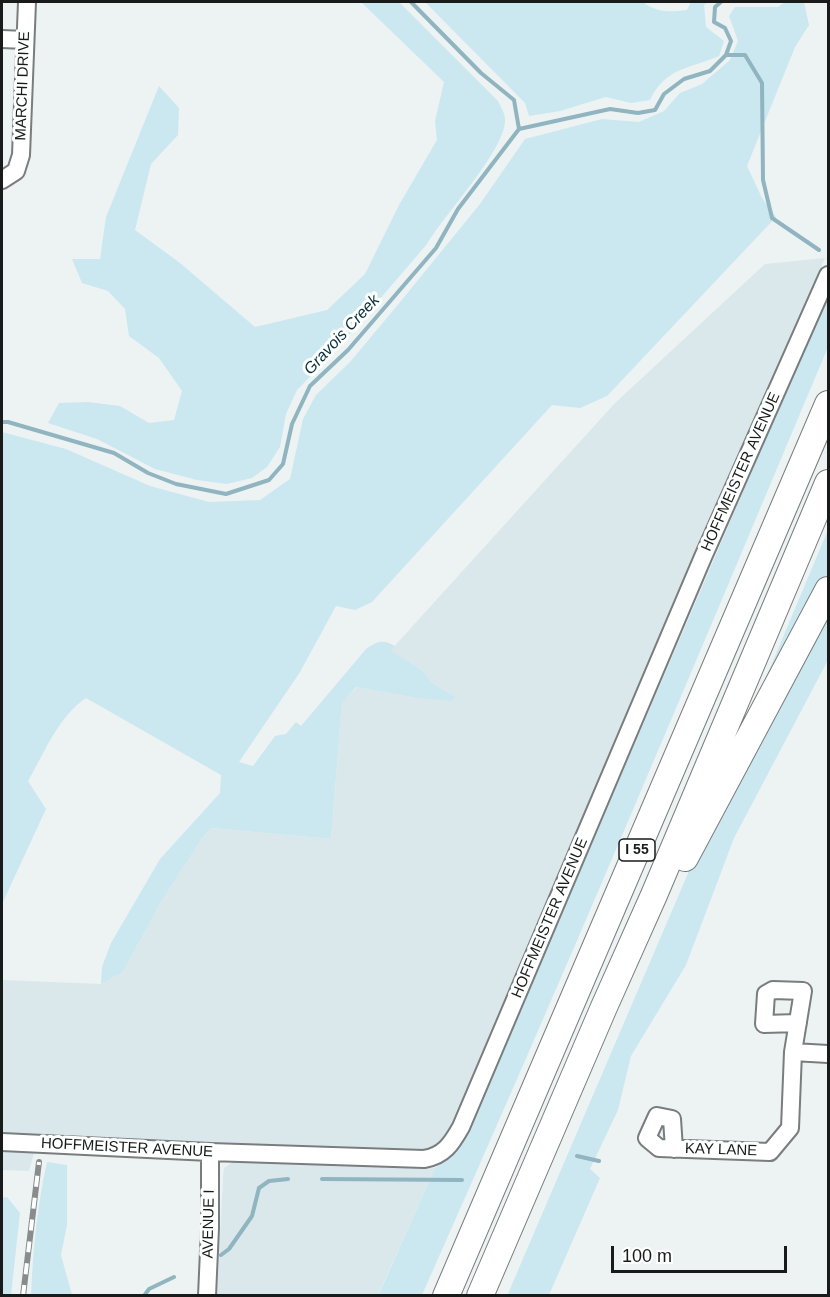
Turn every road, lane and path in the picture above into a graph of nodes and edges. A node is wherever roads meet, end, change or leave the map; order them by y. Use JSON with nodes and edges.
{"nodes":[{"id":1,"x":27,"y":2,"type":"edge"},
{"id":2,"x":2,"y":39,"type":"edge"},
{"id":3,"x":25,"y":40,"type":"junction"},
{"id":4,"x":2,"y":180,"type":"edge"},
{"id":5,"x":828,"y":275,"type":"edge"},
{"id":6,"x":828,"y":404,"type":"edge"},
{"id":7,"x":828,"y":483,"type":"edge"},
{"id":8,"x":828,"y":590,"type":"edge"},
{"id":9,"x":654,"y":895,"type":"junction"},
{"id":10,"x":798,"y":1023,"type":"dead end"},
{"id":11,"x":793,"y":1053,"type":"junction"},
{"id":12,"x":828,"y":1054,"type":"edge"},
{"id":13,"x":2,"y":1142,"type":"edge"},
{"id":14,"x":674,"y":1149,"type":"dead end"},
{"id":15,"x":210,"y":1152,"type":"junction"},
{"id":16,"x":207,"y":1296,"type":"edge"},
{"id":17,"x":446,"y":1296,"type":"edge"},
{"id":18,"x":480,"y":1296,"type":"edge"}],
"edges":[{"from":1,"to":3,"type":"street","name":"MARCHI DRIVE"},
{"from":2,"to":3,"type":"street"},
{"from":3,"to":4,"type":"street","name":"MARCHI DRIVE"},
{"from":5,"to":15,"type":"street","name":"HOFFMEISTER AVENUE"},
{"from":6,"to":17,"type":"highway","number":"I 55"},
{"from":7,"to":9,"type":"highway","number":"I 55"},
{"from":8,"to":9,"type":"highway"},
{"from":9,"to":18,"type":"highway","number":"I 55"},
{"from":10,"to":11,"type":"street","name":"KAY LANE"},
{"from":11,"to":12,"type":"street"},
{"from":11,"to":14,"type":"street","name":"KAY LANE"},
{"from":13,"to":15,"type":"street","name":"HOFFMEISTER AVENUE"},
{"from":15,"to":16,"type":"street","name":"AVENUE I"}]}
